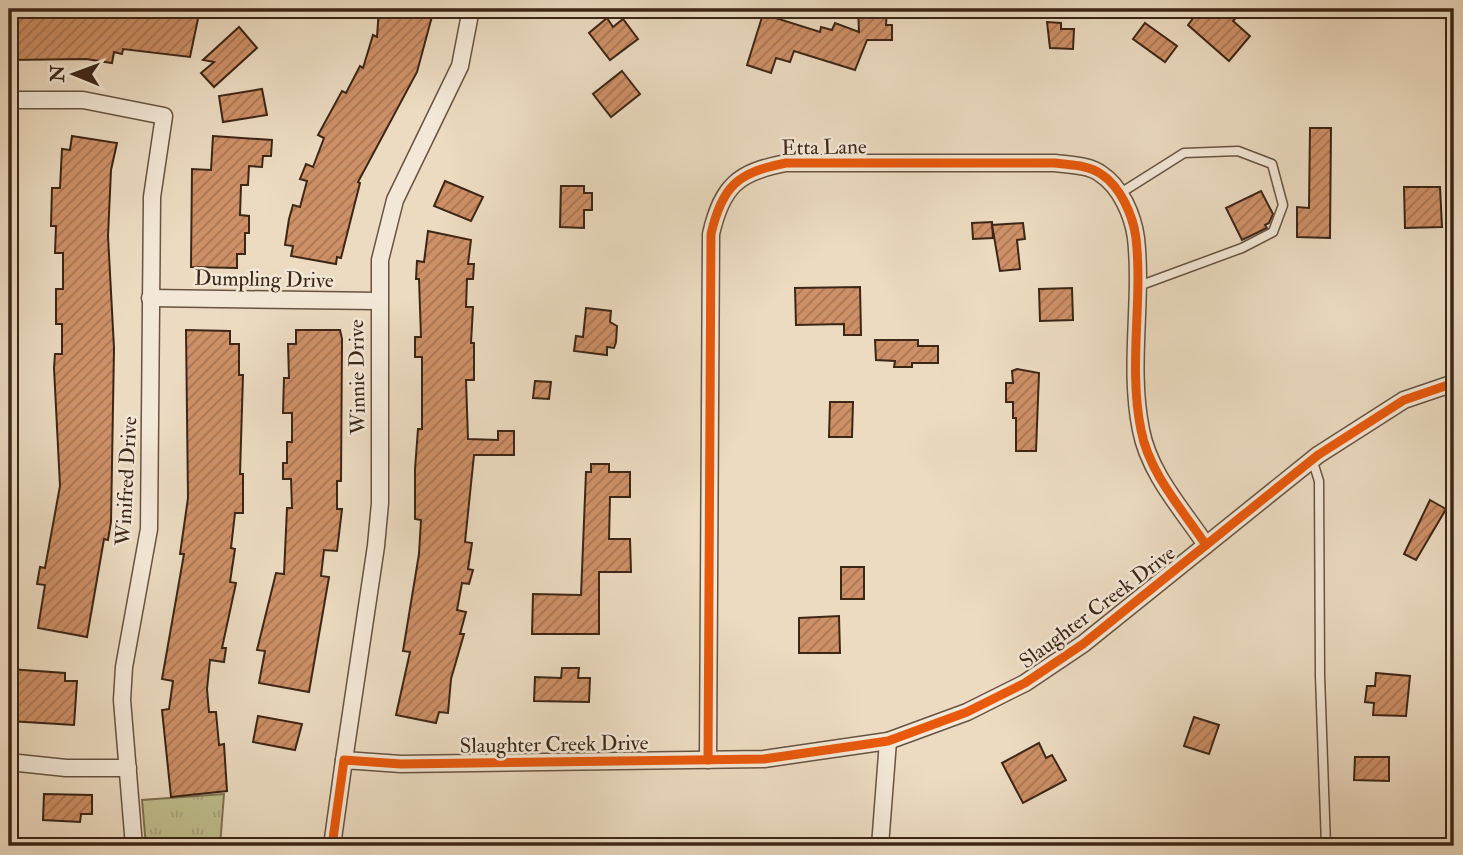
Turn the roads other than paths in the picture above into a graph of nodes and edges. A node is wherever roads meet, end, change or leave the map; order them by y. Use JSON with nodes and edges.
{"nodes":[{"id":1,"x":471,"y":9,"type":"edge"},
{"id":2,"x":9,"y":100,"type":"edge"},
{"id":3,"x":1119,"y":194,"type":"junction"},
{"id":4,"x":1136,"y":288,"type":"junction"},
{"id":5,"x":150,"y":299,"type":"junction"},
{"id":6,"x":377,"y":301,"type":"junction"},
{"id":7,"x":1454,"y":383,"type":"edge"},
{"id":8,"x":1312,"y":459,"type":"junction"},
{"id":9,"x":1206,"y":545,"type":"junction"},
{"id":10,"x":888,"y":741,"type":"junction"},
{"id":11,"x":344,"y":760,"type":"junction"},
{"id":12,"x":708,"y":760,"type":"junction"},
{"id":13,"x":9,"y":762,"type":"edge"},
{"id":14,"x":128,"y":768,"type":"junction"},
{"id":15,"x":134,"y":846,"type":"edge"},
{"id":16,"x":332,"y":846,"type":"edge"},
{"id":17,"x":880,"y":846,"type":"edge"},
{"id":18,"x":1326,"y":846,"type":"edge"}],
"edges":[{"from":1,"to":6,"type":"street","name":"Winnie Drive"},
{"from":2,"to":5,"type":"street","name":"Winifred Drive"},
{"from":3,"to":4,"type":"street","name":"Etta Lane"},
{"from":3,"to":4,"type":"lane"},
{"from":3,"to":12,"type":"street","name":"Etta Lane"},
{"from":4,"to":9,"type":"street","name":"Etta Lane"},
{"from":5,"to":6,"type":"street","name":"Dumpling Drive"},
{"from":5,"to":14,"type":"street","name":"Winifred Drive"},
{"from":6,"to":11,"type":"street","name":"Winnie Drive"},
{"from":7,"to":8,"type":"street","name":"Slaughter Creek Drive"},
{"from":8,"to":9,"type":"street","name":"Slaughter Creek Drive"},
{"from":8,"to":18,"type":"lane"},
{"from":9,"to":10,"type":"street","name":"Slaughter Creek Drive"},
{"from":10,"to":12,"type":"street","name":"Slaughter Creek Drive"},
{"from":10,"to":17,"type":"street"},
{"from":11,"to":12,"type":"street","name":"Slaughter Creek Drive"},
{"from":11,"to":16,"type":"street"},
{"from":13,"to":14,"type":"street"},
{"from":14,"to":15,"type":"street","name":"Winifred Drive"}]}
